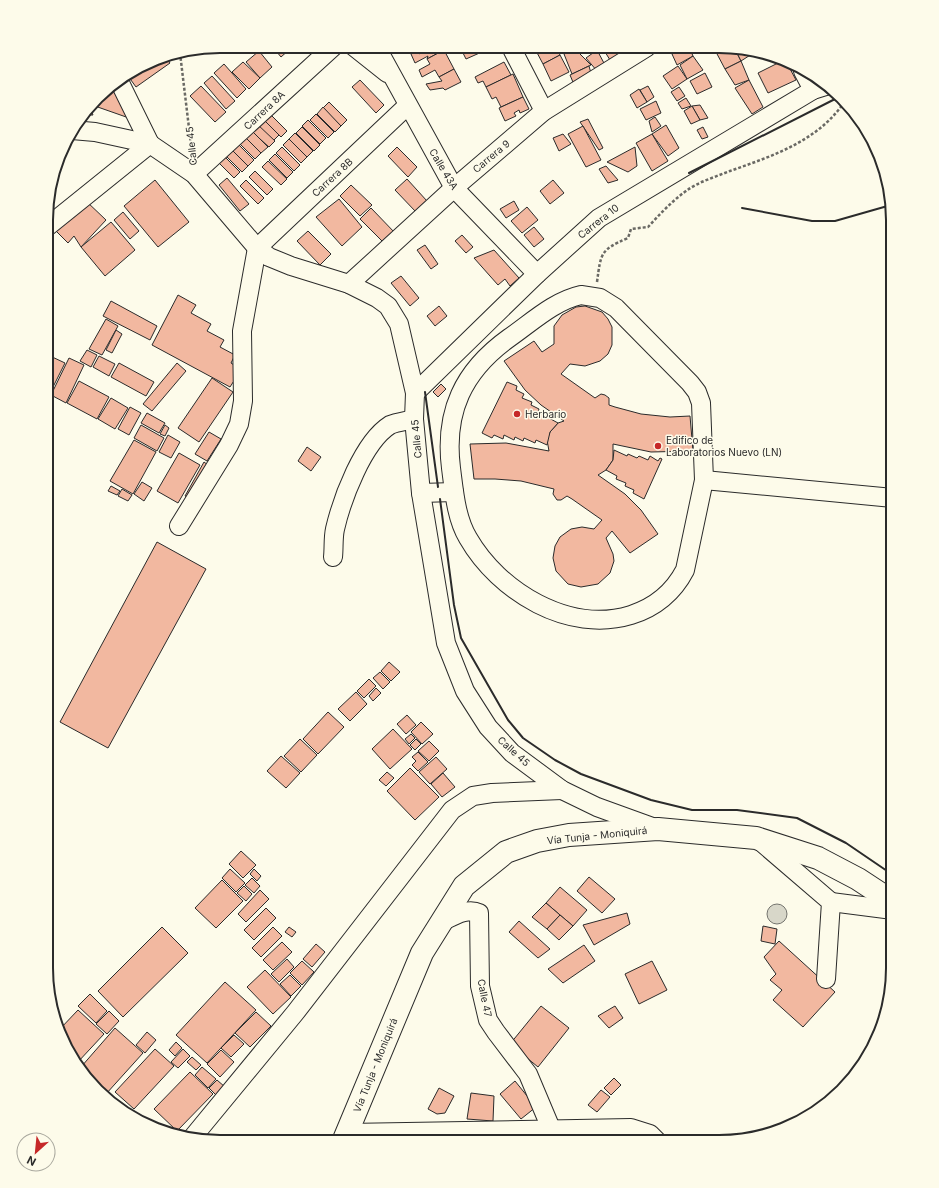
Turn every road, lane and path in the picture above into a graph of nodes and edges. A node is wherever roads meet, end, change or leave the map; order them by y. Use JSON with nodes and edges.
{"nodes":[{"id":1,"x":326,"y":53,"type":"edge"},
{"id":2,"x":362,"y":53,"type":"edge"},
{"id":3,"x":380,"y":53,"type":"edge"},
{"id":4,"x":514,"y":53,"type":"edge"},
{"id":5,"x":637,"y":53,"type":"edge"},
{"id":6,"x":181,"y":58,"type":"edge"},
{"id":7,"x":392,"y":77,"type":"junction"},
{"id":8,"x":121,"y":85,"type":"edge"},
{"id":9,"x":820,"y":88,"type":"edge"},
{"id":10,"x":407,"y":106,"type":"junction"},
{"id":11,"x":841,"y":106,"type":"edge"},
{"id":12,"x":544,"y":111,"type":"junction"},
{"id":13,"x":79,"y":131,"type":"edge"},
{"id":14,"x":150,"y":144,"type":"junction"},
{"id":15,"x":194,"y":174,"type":"junction"},
{"id":16,"x":454,"y":188,"type":"junction"},
{"id":17,"x":53,"y":223,"type":"edge"},
{"id":18,"x":257,"y":248,"type":"junction"},
{"id":19,"x":537,"y":274,"type":"junction"},
{"id":20,"x":349,"y":284,"type":"junction"},
{"id":21,"x":596,"y":287,"type":"dead end"},
{"id":22,"x":414,"y":393,"type":"junction"},
{"id":23,"x":414,"y":419,"type":"junction"},
{"id":24,"x":704,"y":480,"type":"junction"},
{"id":25,"x":454,"y":492,"type":"junction"},
{"id":26,"x":421,"y":493,"type":"junction"},
{"id":27,"x":886,"y":497,"type":"edge"},
{"id":28,"x":179,"y":526,"type":"dead end"},
{"id":29,"x":334,"y":557,"type":"dead end"},
{"id":30,"x":562,"y":790,"type":"junction"},
{"id":31,"x":658,"y":829,"type":"junction"},
{"id":32,"x":756,"y":838,"type":"junction"},
{"id":33,"x":886,"y":897,"type":"edge"},
{"id":34,"x":831,"y":902,"type":"junction"},
{"id":35,"x":886,"y":909,"type":"edge"},
{"id":36,"x":441,"y":922,"type":"junction"},
{"id":37,"x":826,"y":979,"type":"dead end"},
{"id":38,"x":552,"y":1131,"type":"junction"},
{"id":39,"x":196,"y":1134,"type":"edge"},
{"id":40,"x":346,"y":1135,"type":"edge"},
{"id":41,"x":526,"y":1135,"type":"edge"},
{"id":42,"x":647,"y":1135,"type":"edge"}],
"edges":[{"from":1,"to":15,"type":"street","name":"Carrera 8A"},
{"from":2,"to":7,"type":"street"},
{"from":3,"to":7,"type":"street","name":"Calle 43A"},
{"from":4,"to":12,"type":"street"},
{"from":5,"to":12,"type":"street","name":"Carrera 9"},
{"from":6,"to":15,"type":"path","name":"Calle 45"},
{"from":7,"to":10,"type":"street","name":"Calle 43A"},
{"from":8,"to":14,"type":"street"},
{"from":9,"to":19,"type":"street","name":"Carrera 10"},
{"from":10,"to":16,"type":"street","name":"Calle 43A"},
{"from":10,"to":18,"type":"street","name":"Carrera 8B"},
{"from":11,"to":21,"type":"path"},
{"from":12,"to":16,"type":"street","name":"Carrera 9"},
{"from":13,"to":14,"type":"street"},
{"from":14,"to":15,"type":"street"},
{"from":14,"to":17,"type":"street"},
{"from":15,"to":18,"type":"street","name":"Calle 45"},
{"from":16,"to":19,"type":"street","name":"Calle 43A"},
{"from":16,"to":20,"type":"street","name":"Carrera 9"},
{"from":18,"to":20,"type":"street","name":"Calle 45"},
{"from":18,"to":28,"type":"street"},
{"from":19,"to":22,"type":"street","name":"Carrera 10"},
{"from":20,"to":22,"type":"street","name":"Calle 45"},
{"from":22,"to":23,"type":"street","name":"Calle 45"},
{"from":23,"to":26,"type":"street","name":"Calle 45"},
{"from":23,"to":29,"type":"street"},
{"from":24,"to":25,"type":"street"},
{"from":24,"to":25,"type":"street"},
{"from":24,"to":27,"type":"street"},
{"from":25,"to":26,"type":"street"},
{"from":26,"to":30,"type":"street","name":"Calle 45"},
{"from":30,"to":31,"type":"street","name":"Calle 45"},
{"from":30,"to":39,"type":"street"},
{"from":31,"to":32,"type":"main road","name":"Vía Tunja - Moniquirá"},
{"from":31,"to":36,"type":"main road","name":"Vía Tunja - Moniquirá"},
{"from":32,"to":33,"type":"main road","name":"Vía Tunja - Moniquirá"},
{"from":32,"to":34,"type":"street"},
{"from":34,"to":35,"type":"street"},
{"from":34,"to":37,"type":"street"},
{"from":36,"to":38,"type":"street","name":"Calle 47"},
{"from":36,"to":40,"type":"main road","name":"Vía Tunja - Moniquirá"},
{"from":38,"to":41,"type":"street"},
{"from":38,"to":42,"type":"street"}]}
